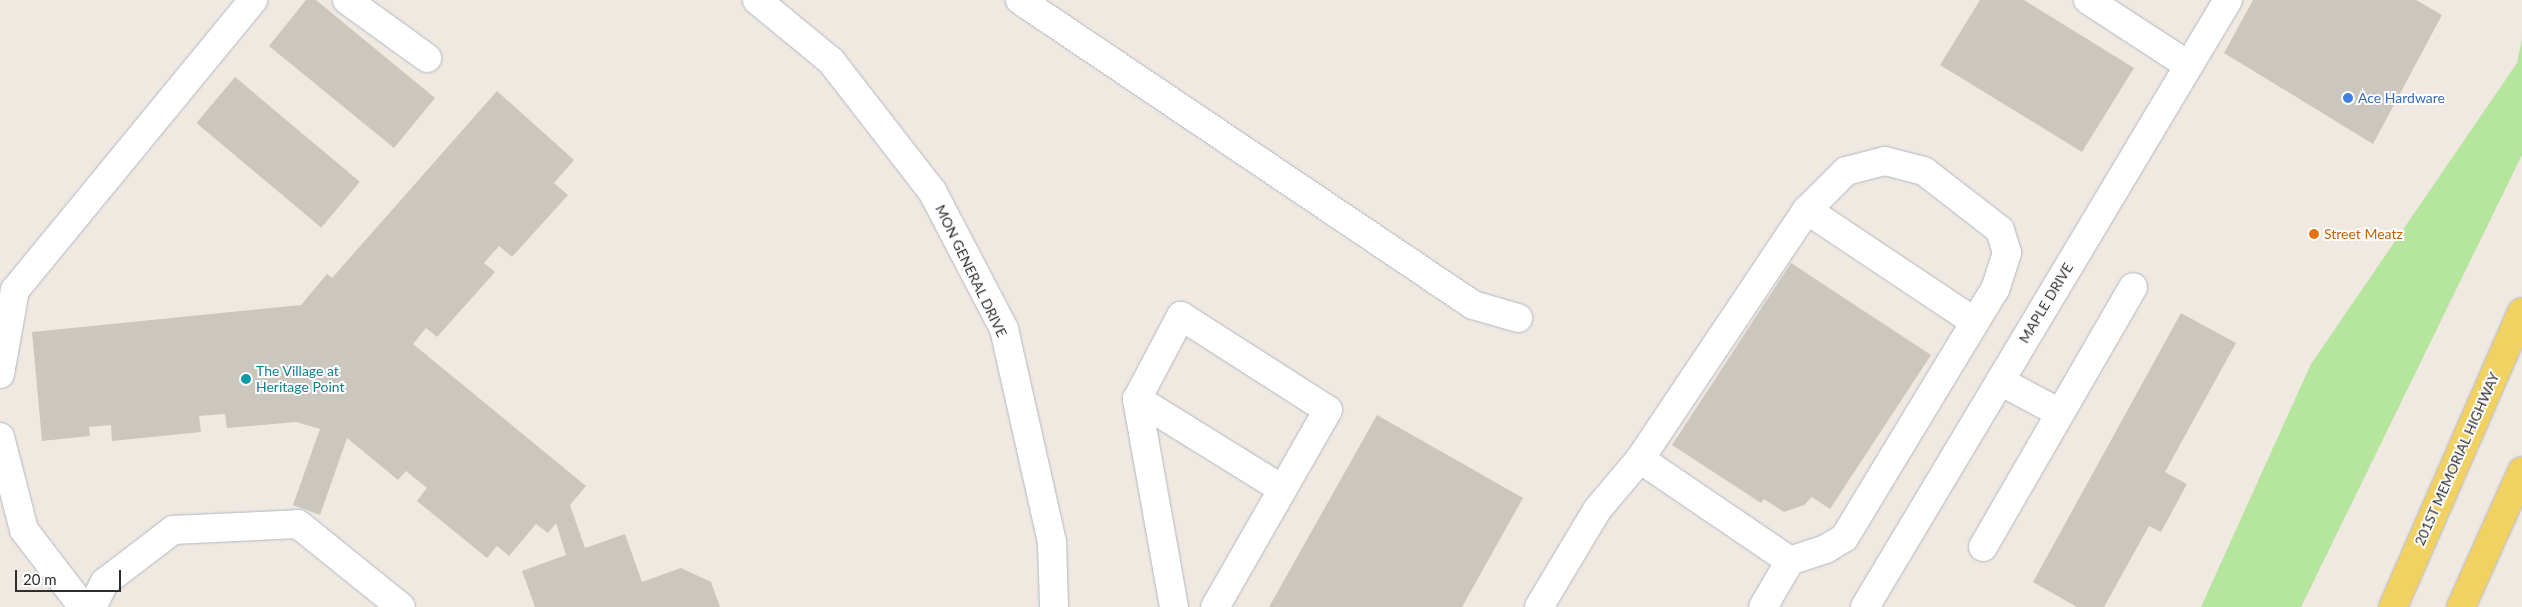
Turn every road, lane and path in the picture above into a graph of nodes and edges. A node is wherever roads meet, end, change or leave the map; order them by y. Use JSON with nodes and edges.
{"nodes":[{"id":1,"x":253,"y":0,"type":"edge"},
{"id":2,"x":347,"y":0,"type":"edge"},
{"id":3,"x":756,"y":0,"type":"edge"},
{"id":4,"x":1020,"y":0,"type":"edge"},
{"id":5,"x":2088,"y":0,"type":"edge"},
{"id":6,"x":2228,"y":0,"type":"edge"},
{"id":7,"x":427,"y":58,"type":"dead end"},
{"id":8,"x":2188,"y":65,"type":"junction"},
{"id":9,"x":1807,"y":210,"type":"junction"},
{"id":10,"x":2133,"y":287,"type":"dead end"},
{"id":11,"x":2522,"y":312,"type":"edge"},
{"id":12,"x":1518,"y":318,"type":"dead end"},
{"id":13,"x":1975,"y":322,"type":"junction"},
{"id":14,"x":0,"y":374,"type":"edge"},
{"id":15,"x":2000,"y":381,"type":"junction"},
{"id":16,"x":1137,"y":400,"type":"junction"},
{"id":17,"x":2060,"y":413,"type":"junction"},
{"id":18,"x":0,"y":437,"type":"edge"},
{"id":19,"x":1640,"y":460,"type":"junction"},
{"id":20,"x":2522,"y":471,"type":"edge"},
{"id":21,"x":1282,"y":489,"type":"junction"},
{"id":22,"x":1983,"y":547,"type":"dead end"},
{"id":23,"x":1790,"y":561,"type":"junction"},
{"id":24,"x":83,"y":607,"type":"edge"},
{"id":25,"x":92,"y":607,"type":"edge"},
{"id":26,"x":401,"y":607,"type":"edge"},
{"id":27,"x":1054,"y":607,"type":"edge"},
{"id":28,"x":1174,"y":607,"type":"edge"},
{"id":29,"x":1214,"y":607,"type":"edge"},
{"id":30,"x":1539,"y":607,"type":"edge"},
{"id":31,"x":1763,"y":607,"type":"edge"},
{"id":32,"x":1865,"y":607,"type":"edge"},
{"id":33,"x":2393,"y":607,"type":"edge"},
{"id":34,"x":2461,"y":607,"type":"edge"}],
"edges":[{"from":1,"to":14,"type":"street"},
{"from":2,"to":7,"type":"street"},
{"from":3,"to":27,"type":"street","name":"MON GENERAL DRIVE"},
{"from":4,"to":12,"type":"street"},
{"from":5,"to":8,"type":"street"},
{"from":6,"to":8,"type":"street","name":"MAPLE DRIVE"},
{"from":8,"to":15,"type":"street","name":"MAPLE DRIVE"},
{"from":9,"to":13,"type":"street"},
{"from":9,"to":13,"type":"street"},
{"from":9,"to":19,"type":"street"},
{"from":10,"to":17,"type":"street"},
{"from":11,"to":33,"type":"main road","name":"201ST MEMORIAL HIGHWAY"},
{"from":13,"to":23,"type":"street"},
{"from":15,"to":17,"type":"street"},
{"from":15,"to":32,"type":"street","name":"MAPLE DRIVE"},
{"from":16,"to":21,"type":"street"},
{"from":16,"to":21,"type":"street"},
{"from":16,"to":28,"type":"street"},
{"from":17,"to":22,"type":"street"},
{"from":18,"to":24,"type":"street"},
{"from":19,"to":23,"type":"street"},
{"from":19,"to":30,"type":"street"},
{"from":20,"to":34,"type":"main road"},
{"from":21,"to":29,"type":"street"},
{"from":23,"to":31,"type":"street"},
{"from":25,"to":26,"type":"street"}]}
